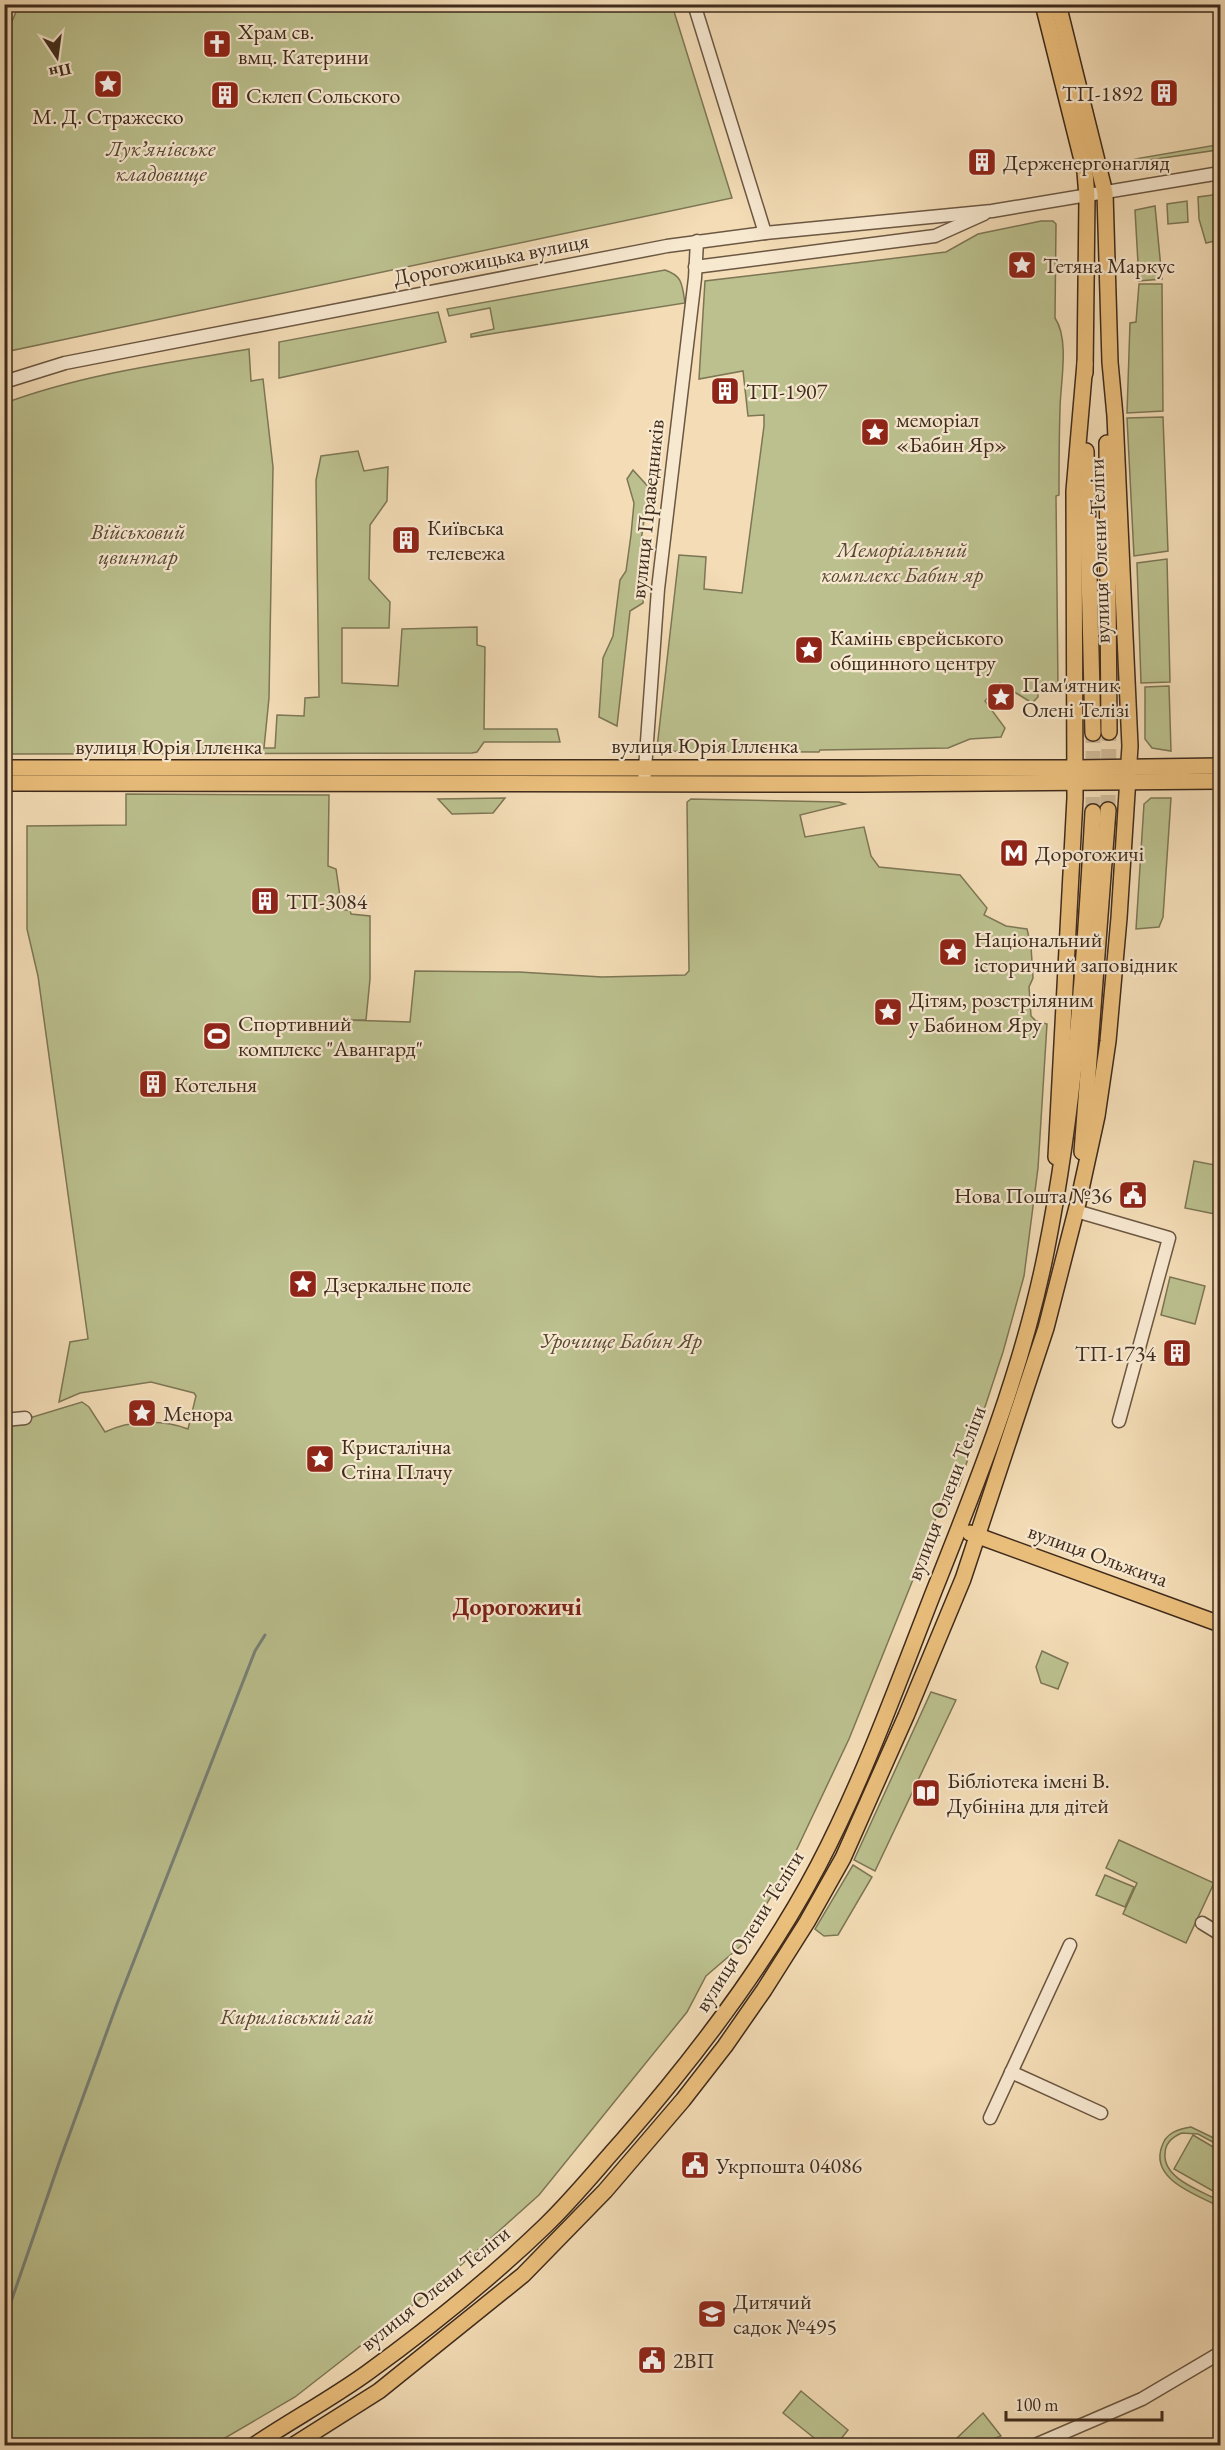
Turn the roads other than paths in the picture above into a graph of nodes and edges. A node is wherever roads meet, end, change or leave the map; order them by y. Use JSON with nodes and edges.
{"nodes":[{"id":1,"x":694,"y":4,"type":"edge"},
{"id":2,"x":1043,"y":4,"type":"edge"},
{"id":3,"x":1058,"y":4,"type":"edge"},
{"id":4,"x":1221,"y":173,"type":"edge"},
{"id":5,"x":1105,"y":194,"type":"junction"},
{"id":6,"x":1087,"y":196,"type":"junction"},
{"id":7,"x":992,"y":211,"type":"junction"},
{"id":8,"x":765,"y":233,"type":"junction"},
{"id":9,"x":697,"y":241,"type":"junction"},
{"id":10,"x":695,"y":267,"type":"junction"},
{"id":11,"x":1110,"y":362,"type":"junction"},
{"id":12,"x":1085,"y":363,"type":"junction"},
{"id":13,"x":4,"y":382,"type":"edge"},
{"id":14,"x":1221,"y":766,"type":"edge"},
{"id":15,"x":4,"y":768,"type":"edge"},
{"id":16,"x":1129,"y":774,"type":"junction"},
{"id":17,"x":644,"y":775,"type":"junction"},
{"id":18,"x":1076,"y":775,"type":"junction"},
{"id":19,"x":333,"y":776,"type":"junction"},
{"id":20,"x":1221,"y":781,"type":"edge"},
{"id":21,"x":4,"y":783,"type":"edge"},
{"id":22,"x":1055,"y":1201,"type":"junction"},
{"id":23,"x":1077,"y":1207,"type":"junction"},
{"id":24,"x":25,"y":1418,"type":"dead end"},
{"id":25,"x":4,"y":1420,"type":"edge"},
{"id":26,"x":1119,"y":1421,"type":"dead end"},
{"id":27,"x":959,"y":1529,"type":"junction"},
{"id":28,"x":979,"y":1536,"type":"junction"},
{"id":29,"x":1221,"y":1624,"type":"edge"},
{"id":30,"x":1202,"y":1923,"type":"dead end"},
{"id":31,"x":1221,"y":1934,"type":"edge"},
{"id":32,"x":1070,"y":1946,"type":"dead end"},
{"id":33,"x":1011,"y":2072,"type":"junction"},
{"id":34,"x":1101,"y":2113,"type":"dead end"},
{"id":35,"x":990,"y":2118,"type":"dead end"},
{"id":36,"x":1221,"y":2353,"type":"edge"},
{"id":37,"x":253,"y":2445,"type":"edge"},
{"id":38,"x":292,"y":2445,"type":"edge"},
{"id":39,"x":1033,"y":2445,"type":"edge"}],
"edges":[{"from":1,"to":8,"type":"street"},
{"from":2,"to":6,"type":"main road","name":"вулиця Олени Теліги"},
{"from":3,"to":5,"type":"main road","name":"вулиця Олени Теліги"},
{"from":4,"to":5,"type":"street","name":"Дорогожицька вулиця"},
{"from":5,"to":6,"type":"street","name":"Дорогожицька вулиця"},
{"from":5,"to":11,"type":"main road","name":"вулиця Олени Теліги"},
{"from":6,"to":7,"type":"street","name":"Дорогожицька вулиця"},
{"from":6,"to":12,"type":"main road","name":"вулиця Олени Теліги"},
{"from":7,"to":8,"type":"street","name":"Дорогожицька вулиця"},
{"from":7,"to":10,"type":"street","name":"Дорогожицька вулиця"},
{"from":8,"to":9,"type":"street","name":"Дорогожицька вулиця"},
{"from":9,"to":10,"type":"street","name":"вулиця Праведників"},
{"from":9,"to":13,"type":"street","name":"Дорогожицька вулиця"},
{"from":10,"to":17,"type":"street","name":"вулиця Праведників"},
{"from":11,"to":12,"type":"main road","name":"вулиця Олени Теліги"},
{"from":11,"to":16,"type":"main road","name":"вулиця Олени Теліги"},
{"from":12,"to":18,"type":"main road","name":"вулиця Олени Теліги"},
{"from":14,"to":16,"type":"main road"},
{"from":15,"to":19,"type":"main road","name":"вулиця Юрія Іллєнка"},
{"from":16,"to":18,"type":"main road","name":"вулиця Юрія Іллєнка"},
{"from":16,"to":20,"type":"main road"},
{"from":16,"to":23,"type":"main road","name":"вулиця Олени Теліги"},
{"from":17,"to":18,"type":"main road","name":"вулиця Юрія Іллєнка"},
{"from":17,"to":19,"type":"main road","name":"вулиця Юрія Іллєнка"},
{"from":18,"to":22,"type":"main road","name":"вулиця Олени Теліги"},
{"from":19,"to":21,"type":"main road","name":"вулиця Юрія Іллєнка"},
{"from":22,"to":23,"type":"main road","name":"вулиця Олени Теліги"},
{"from":22,"to":27,"type":"main road","name":"вулиця Олени Теліги"},
{"from":23,"to":26,"type":"street"},
{"from":23,"to":28,"type":"main road","name":"вулиця Олени Теліги"},
{"from":24,"to":25,"type":"street"},
{"from":27,"to":28,"type":"main road","name":"вулиця Ольжича"},
{"from":27,"to":37,"type":"main road","name":"вулиця Олени Теліги"},
{"from":28,"to":29,"type":"main road","name":"вулиця Ольжича"},
{"from":28,"to":38,"type":"main road","name":"вулиця Олени Теліги"},
{"from":30,"to":31,"type":"street"},
{"from":32,"to":33,"type":"street"},
{"from":33,"to":34,"type":"street"},
{"from":33,"to":35,"type":"street"},
{"from":36,"to":39,"type":"street"}]}
